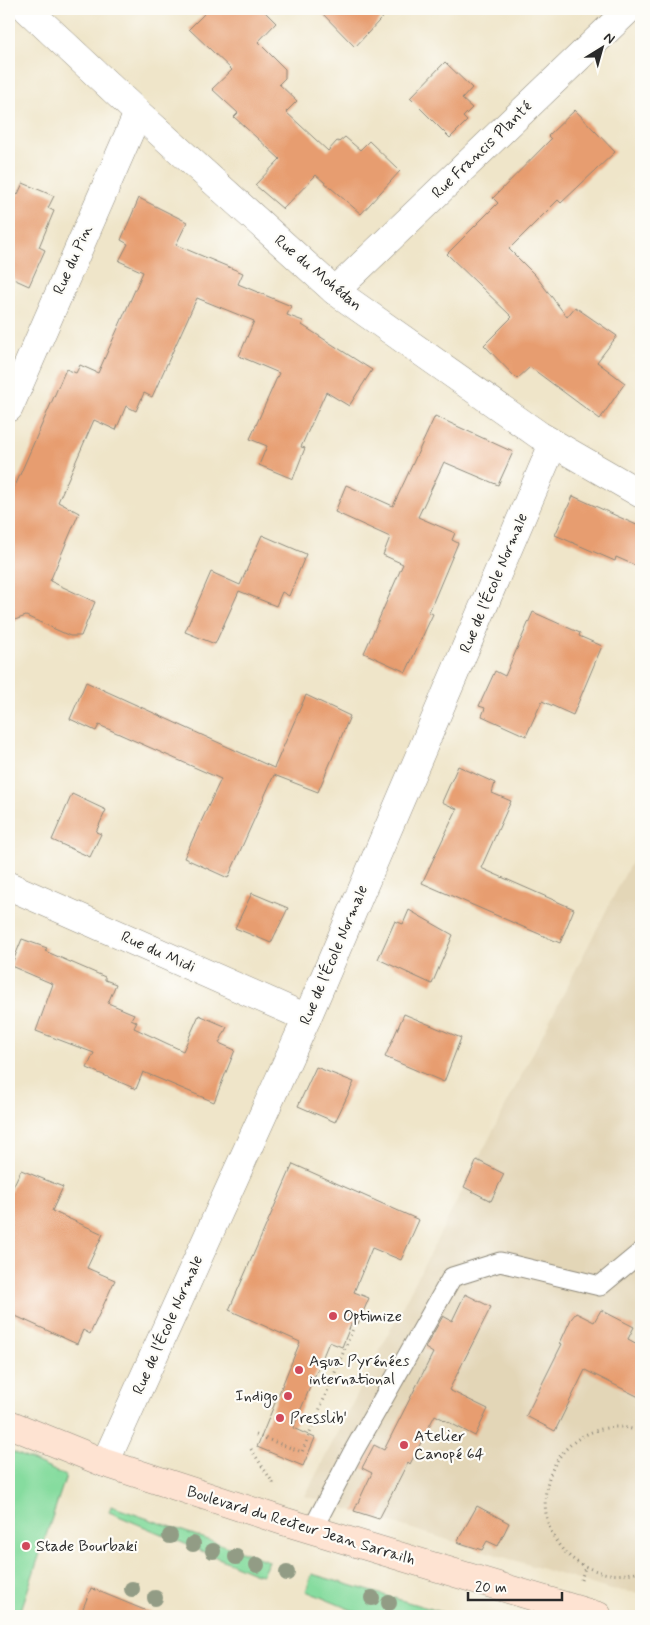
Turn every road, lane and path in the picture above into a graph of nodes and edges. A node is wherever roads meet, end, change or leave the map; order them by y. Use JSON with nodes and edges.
{"nodes":[{"id":1,"x":27,"y":9,"type":"edge"},
{"id":2,"x":629,"y":9,"type":"edge"},
{"id":3,"x":138,"y":113,"type":"junction"},
{"id":4,"x":335,"y":291,"type":"junction"},
{"id":5,"x":9,"y":408,"type":"edge"},
{"id":6,"x":553,"y":444,"type":"junction"},
{"id":7,"x":641,"y":494,"type":"edge"},
{"id":8,"x":9,"y":886,"type":"edge"},
{"id":9,"x":307,"y":1018,"type":"junction"},
{"id":10,"x":641,"y":1252,"type":"edge"},
{"id":11,"x":353,"y":1329,"type":"dead end"},
{"id":12,"x":9,"y":1424,"type":"edge"},
{"id":13,"x":641,"y":1432,"type":"edge"},
{"id":14,"x":256,"y":1435,"type":"dead end"},
{"id":15,"x":105,"y":1463,"type":"junction"},
{"id":16,"x":312,"y":1530,"type":"junction"},
{"id":17,"x":641,"y":1570,"type":"edge"},
{"id":18,"x":598,"y":1616,"type":"edge"}],
"edges":[{"from":1,"to":3,"type":"street","name":"Rue du Mohédan"},
{"from":2,"to":4,"type":"street","name":"Rue Francis Planté"},
{"from":3,"to":4,"type":"street","name":"Rue du Mohédan"},
{"from":3,"to":5,"type":"street","name":"Rue du Pin"},
{"from":4,"to":6,"type":"street","name":"Rue du Mohédan"},
{"from":6,"to":7,"type":"street","name":"Rue du Mohédan"},
{"from":6,"to":9,"type":"street","name":"Rue de l'École Normale"},
{"from":8,"to":9,"type":"street","name":"Rue du Midi"},
{"from":9,"to":15,"type":"street","name":"Rue de l'École Normale"},
{"from":10,"to":16,"type":"lane"},
{"from":11,"to":14,"type":"path"},
{"from":12,"to":15,"type":"street","name":"Boulevard du Recteur Jean Sarrailh"},
{"from":13,"to":17,"type":"path"},
{"from":15,"to":16,"type":"street","name":"Boulevard du Recteur Jean Sarrailh"},
{"from":16,"to":18,"type":"street","name":"Boulevard du Recteur Jean Sarrailh"}]}
